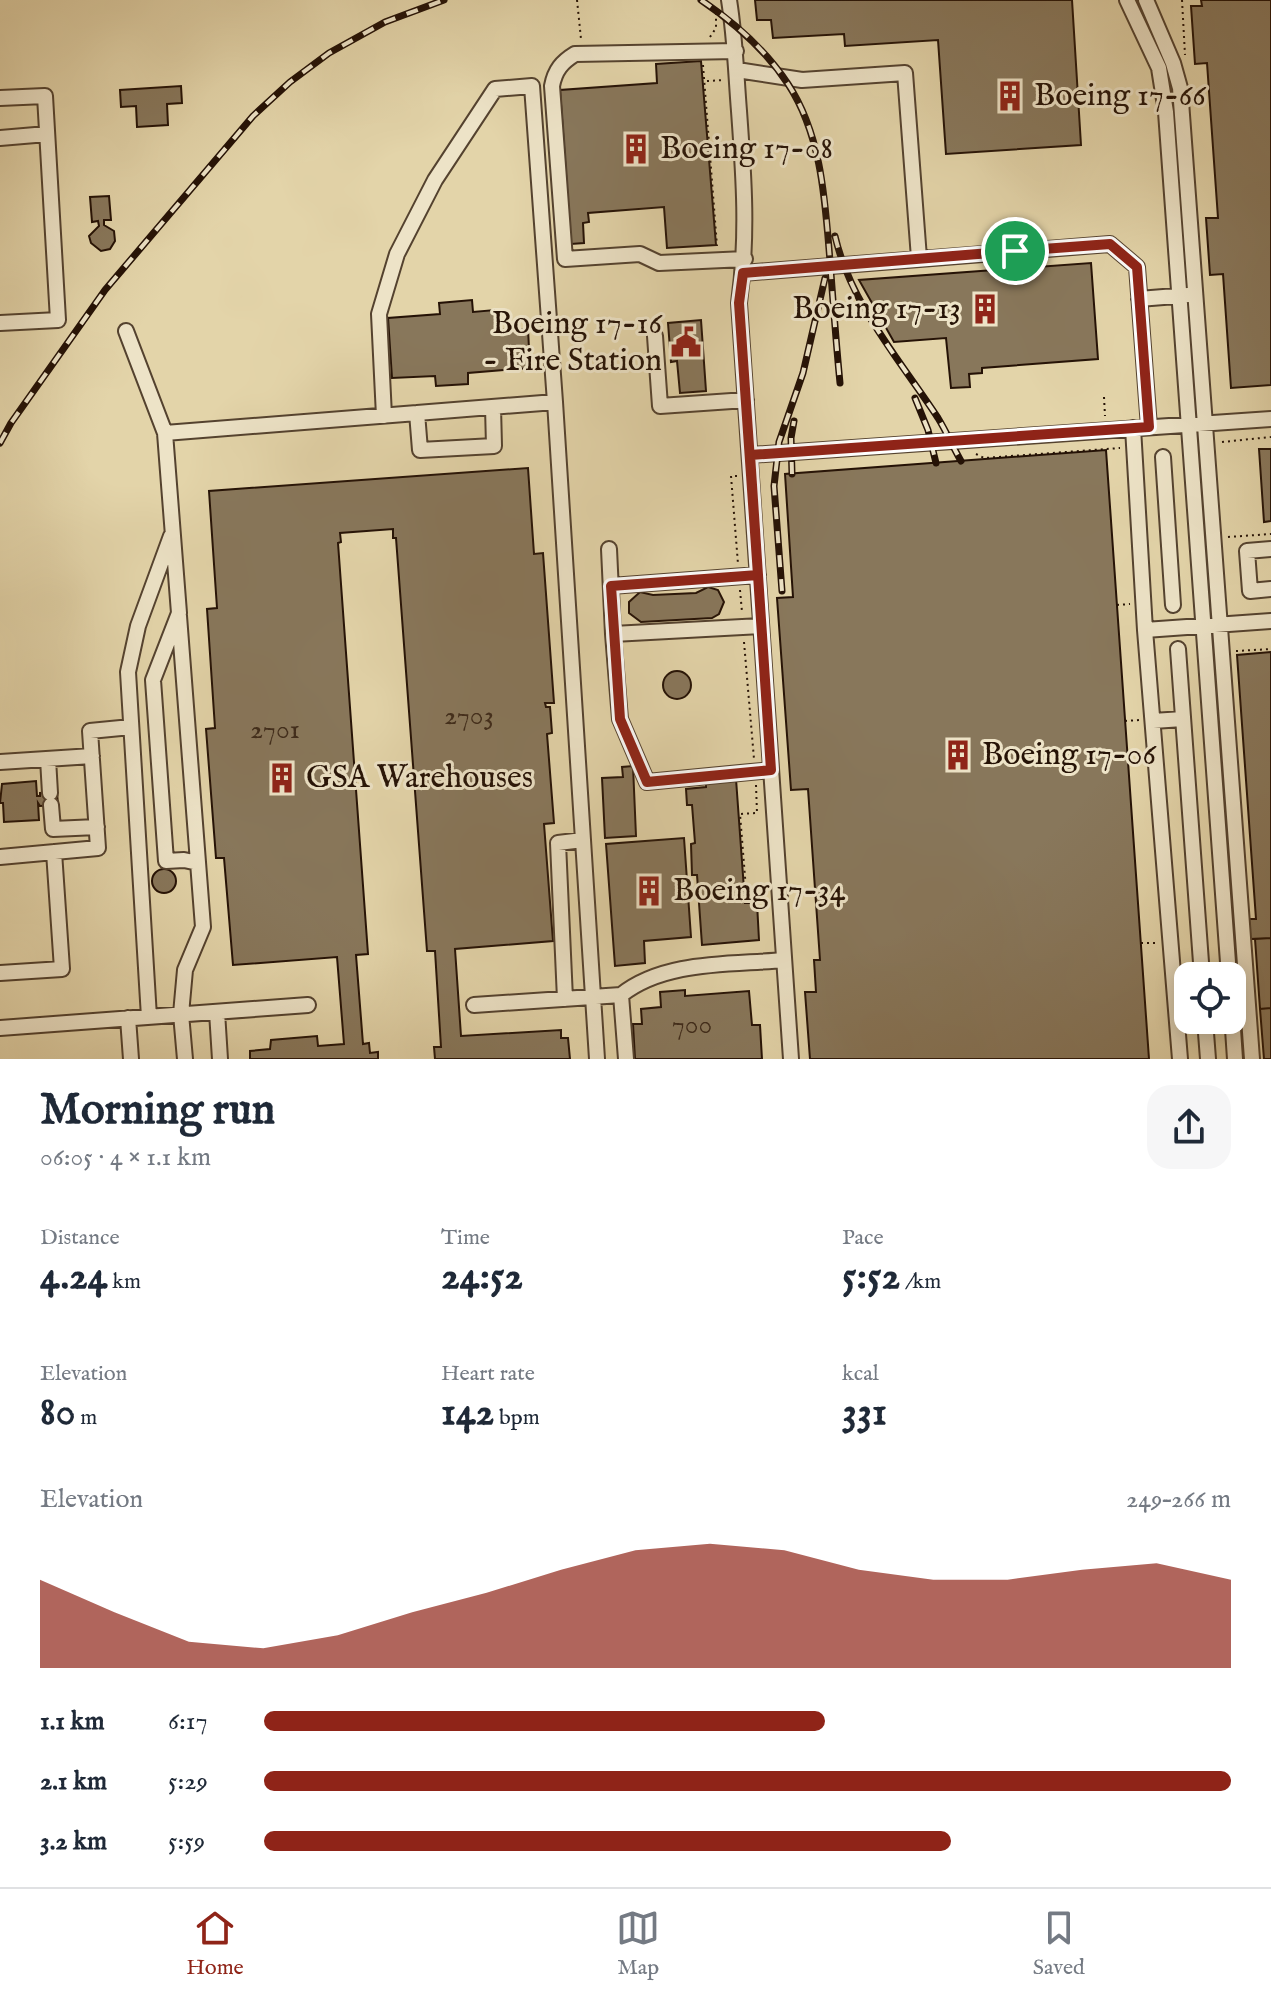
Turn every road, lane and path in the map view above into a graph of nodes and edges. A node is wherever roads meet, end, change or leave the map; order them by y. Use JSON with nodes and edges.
{"nodes":[{"id":1,"x":729,"y":0,"type":"edge"},
{"id":2,"x":1146,"y":0,"type":"edge"},
{"id":3,"x":1132,"y":2,"type":"edge"},
{"id":4,"x":736,"y":51,"type":"junction"},
{"id":5,"x":737,"y":70,"type":"junction"},
{"id":6,"x":0,"y":98,"type":"edge"},
{"id":7,"x":47,"y":134,"type":"junction"},
{"id":8,"x":0,"y":138,"type":"edge"},
{"id":9,"x":919,"y":258,"type":"junction"},
{"id":10,"x":744,"y":266,"type":"junction"},
{"id":11,"x":1196,"y":295,"type":"junction"},
{"id":12,"x":1179,"y":296,"type":"junction"},
{"id":13,"x":1139,"y":299,"type":"junction"},
{"id":14,"x":0,"y":323,"type":"edge"},
{"id":15,"x":126,"y":331,"type":"dead end"},
{"id":16,"x":655,"y":336,"type":"dead end"},
{"id":17,"x":746,"y":400,"type":"junction"},
{"id":18,"x":555,"y":402,"type":"junction"},
{"id":19,"x":493,"y":407,"type":"junction"},
{"id":20,"x":417,"y":413,"type":"junction"},
{"id":21,"x":384,"y":416,"type":"junction"},
{"id":22,"x":1271,"y":419,"type":"edge"},
{"id":23,"x":1206,"y":423,"type":"junction"},
{"id":24,"x":1189,"y":425,"type":"junction"},
{"id":25,"x":1141,"y":428,"type":"junction"},
{"id":26,"x":165,"y":433,"type":"junction"},
{"id":27,"x":1271,"y":437,"type":"edge"},
{"id":28,"x":1217,"y":443,"type":"dead end"},
{"id":29,"x":1134,"y":447,"type":"junction"},
{"id":30,"x":974,"y":453,"type":"dead end"},
{"id":31,"x":750,"y":455,"type":"junction"},
{"id":32,"x":1163,"y":457,"type":"dead end"},
{"id":33,"x":172,"y":532,"type":"junction"},
{"id":34,"x":1168,"y":532,"type":"junction"},
{"id":35,"x":1140,"y":534,"type":"junction"},
{"id":36,"x":609,"y":549,"type":"dead end"},
{"id":37,"x":1271,"y":549,"type":"edge"},
{"id":38,"x":758,"y":575,"type":"junction"},
{"id":39,"x":611,"y":586,"type":"junction"},
{"id":40,"x":1271,"y":589,"type":"edge"},
{"id":41,"x":1117,"y":605,"type":"dead end"},
{"id":42,"x":1173,"y":605,"type":"dead end"},
{"id":43,"x":179,"y":613,"type":"junction"},
{"id":44,"x":1271,"y":621,"type":"edge"},
{"id":45,"x":1221,"y":624,"type":"junction"},
{"id":46,"x":1145,"y":625,"type":"junction"},
{"id":47,"x":761,"y":626,"type":"junction"},
{"id":48,"x":1203,"y":626,"type":"junction"},
{"id":49,"x":613,"y":634,"type":"junction"},
{"id":50,"x":1178,"y":649,"type":"dead end"},
{"id":51,"x":1183,"y":719,"type":"junction"},
{"id":52,"x":1153,"y":721,"type":"junction"},
{"id":53,"x":131,"y":727,"type":"junction"},
{"id":54,"x":92,"y":756,"type":"junction"},
{"id":55,"x":48,"y":759,"type":"junction"},
{"id":56,"x":0,"y":762,"type":"edge"},
{"id":57,"x":1231,"y":768,"type":"junction"},
{"id":58,"x":1214,"y":769,"type":"junction"},
{"id":59,"x":771,"y":770,"type":"junction"},
{"id":60,"x":97,"y":827,"type":"junction"},
{"id":61,"x":583,"y":840,"type":"junction"},
{"id":62,"x":54,"y":852,"type":"junction"},
{"id":63,"x":0,"y":857,"type":"edge"},
{"id":64,"x":166,"y":861,"type":"junction"},
{"id":65,"x":139,"y":862,"type":"junction"},
{"id":66,"x":198,"y":863,"type":"junction"},
{"id":67,"x":784,"y":960,"type":"junction"},
{"id":68,"x":1200,"y":962,"type":"edge"},
{"id":69,"x":1228,"y":962,"type":"edge"},
{"id":70,"x":1172,"y":970,"type":"joint"},
{"id":71,"x":0,"y":973,"type":"edge"},
{"id":72,"x":621,"y":995,"type":"junction"},
{"id":73,"x":592,"y":997,"type":"junction"},
{"id":74,"x":565,"y":999,"type":"junction"},
{"id":75,"x":308,"y":1005,"type":"dead end"},
{"id":76,"x":474,"y":1005,"type":"dead end"},
{"id":77,"x":217,"y":1012,"type":"junction"},
{"id":78,"x":181,"y":1014,"type":"junction"},
{"id":79,"x":149,"y":1017,"type":"junction"},
{"id":80,"x":128,"y":1018,"type":"junction"},
{"id":81,"x":0,"y":1028,"type":"edge"},
{"id":82,"x":1206,"y":1034,"type":"edge"},
{"id":83,"x":1233,"y":1034,"type":"edge"},
{"id":84,"x":131,"y":1059,"type":"edge"},
{"id":85,"x":185,"y":1059,"type":"edge"},
{"id":86,"x":220,"y":1059,"type":"edge"},
{"id":87,"x":597,"y":1059,"type":"edge"},
{"id":88,"x":626,"y":1059,"type":"edge"},
{"id":89,"x":791,"y":1059,"type":"edge"},
{"id":90,"x":1180,"y":1059,"type":"edge"},
{"id":91,"x":1208,"y":1059,"type":"edge"},
{"id":92,"x":1235,"y":1059,"type":"edge"},
{"id":93,"x":1252,"y":1059,"type":"edge"}],
"edges":[{"from":1,"to":4,"type":"lane"},
{"from":2,"to":11,"type":"lane"},
{"from":3,"to":12,"type":"lane"},
{"from":4,"to":5,"type":"lane"},
{"from":4,"to":10,"type":"lane"},
{"from":5,"to":9,"type":"lane"},
{"from":5,"to":10,"type":"lane"},
{"from":6,"to":7,"type":"lane"},
{"from":7,"to":8,"type":"lane"},
{"from":7,"to":14,"type":"lane"},
{"from":9,"to":10,"type":"lane"},
{"from":9,"to":13,"type":"lane"},
{"from":10,"to":17,"type":"lane"},
{"from":11,"to":12,"type":"lane"},
{"from":11,"to":23,"type":"lane"},
{"from":12,"to":13,"type":"lane"},
{"from":12,"to":24,"type":"lane"},
{"from":13,"to":25,"type":"lane"},
{"from":15,"to":26,"type":"lane"},
{"from":16,"to":17,"type":"lane"},
{"from":17,"to":31,"type":"lane"},
{"from":18,"to":19,"type":"lane"},
{"from":18,"to":21,"type":"lane"},
{"from":18,"to":61,"type":"lane"},
{"from":19,"to":20,"type":"lane"},
{"from":19,"to":20,"type":"lane"},
{"from":20,"to":21,"type":"lane"},
{"from":21,"to":26,"type":"lane"},
{"from":22,"to":23,"type":"lane"},
{"from":23,"to":24,"type":"lane"},
{"from":23,"to":45,"type":"lane"},
{"from":24,"to":25,"type":"lane"},
{"from":24,"to":48,"type":"lane"},
{"from":25,"to":29,"type":"lane"},
{"from":25,"to":31,"type":"lane"},
{"from":26,"to":33,"type":"lane"},
{"from":27,"to":28,"type":"path"},
{"from":29,"to":30,"type":"path"},
{"from":29,"to":35,"type":"lane"},
{"from":31,"to":38,"type":"lane"},
{"from":32,"to":34,"type":"lane"},
{"from":33,"to":43,"type":"lane"},
{"from":33,"to":53,"type":"lane"},
{"from":34,"to":35,"type":"lane"},
{"from":34,"to":42,"type":"lane"},
{"from":35,"to":46,"type":"lane"},
{"from":36,"to":39,"type":"lane"},
{"from":37,"to":40,"type":"lane"},
{"from":38,"to":39,"type":"lane"},
{"from":38,"to":47,"type":"lane"},
{"from":39,"to":49,"type":"lane"},
{"from":41,"to":46,"type":"path"},
{"from":43,"to":64,"type":"lane"},
{"from":43,"to":66,"type":"lane"},
{"from":44,"to":45,"type":"lane"},
{"from":45,"to":48,"type":"lane"},
{"from":45,"to":57,"type":"lane"},
{"from":46,"to":48,"type":"lane"},
{"from":46,"to":52,"type":"lane"},
{"from":47,"to":49,"type":"lane"},
{"from":47,"to":59,"type":"lane"},
{"from":48,"to":58,"type":"lane"},
{"from":49,"to":59,"type":"lane"},
{"from":50,"to":51,"type":"lane"},
{"from":51,"to":52,"type":"lane"},
{"from":51,"to":68,"type":"lane"},
{"from":52,"to":70,"type":"lane"},
{"from":53,"to":54,"type":"lane"},
{"from":53,"to":65,"type":"lane"},
{"from":54,"to":55,"type":"lane"},
{"from":54,"to":60,"type":"lane"},
{"from":55,"to":56,"type":"lane"},
{"from":55,"to":60,"type":"lane"},
{"from":57,"to":58,"type":"lane"},
{"from":57,"to":93,"type":"lane"},
{"from":58,"to":69,"type":"lane"},
{"from":59,"to":67,"type":"lane"},
{"from":60,"to":62,"type":"lane"},
{"from":61,"to":73,"type":"lane"},
{"from":61,"to":74,"type":"lane"},
{"from":62,"to":63,"type":"lane"},
{"from":62,"to":71,"type":"lane"},
{"from":64,"to":65,"type":"lane"},
{"from":64,"to":66,"type":"lane"},
{"from":65,"to":79,"type":"lane"},
{"from":66,"to":78,"type":"lane"},
{"from":67,"to":72,"type":"lane"},
{"from":67,"to":89,"type":"lane"},
{"from":70,"to":90,"type":"lane"},
{"from":72,"to":73,"type":"lane"},
{"from":72,"to":88,"type":"lane"},
{"from":73,"to":74,"type":"lane"},
{"from":73,"to":87,"type":"lane"},
{"from":74,"to":76,"type":"lane"},
{"from":75,"to":77,"type":"lane"},
{"from":77,"to":78,"type":"lane"},
{"from":77,"to":86,"type":"lane"},
{"from":78,"to":79,"type":"lane"},
{"from":78,"to":85,"type":"lane"},
{"from":79,"to":80,"type":"lane"},
{"from":80,"to":81,"type":"lane"},
{"from":80,"to":84,"type":"lane"},
{"from":82,"to":91,"type":"lane"},
{"from":83,"to":92,"type":"lane"}]}
